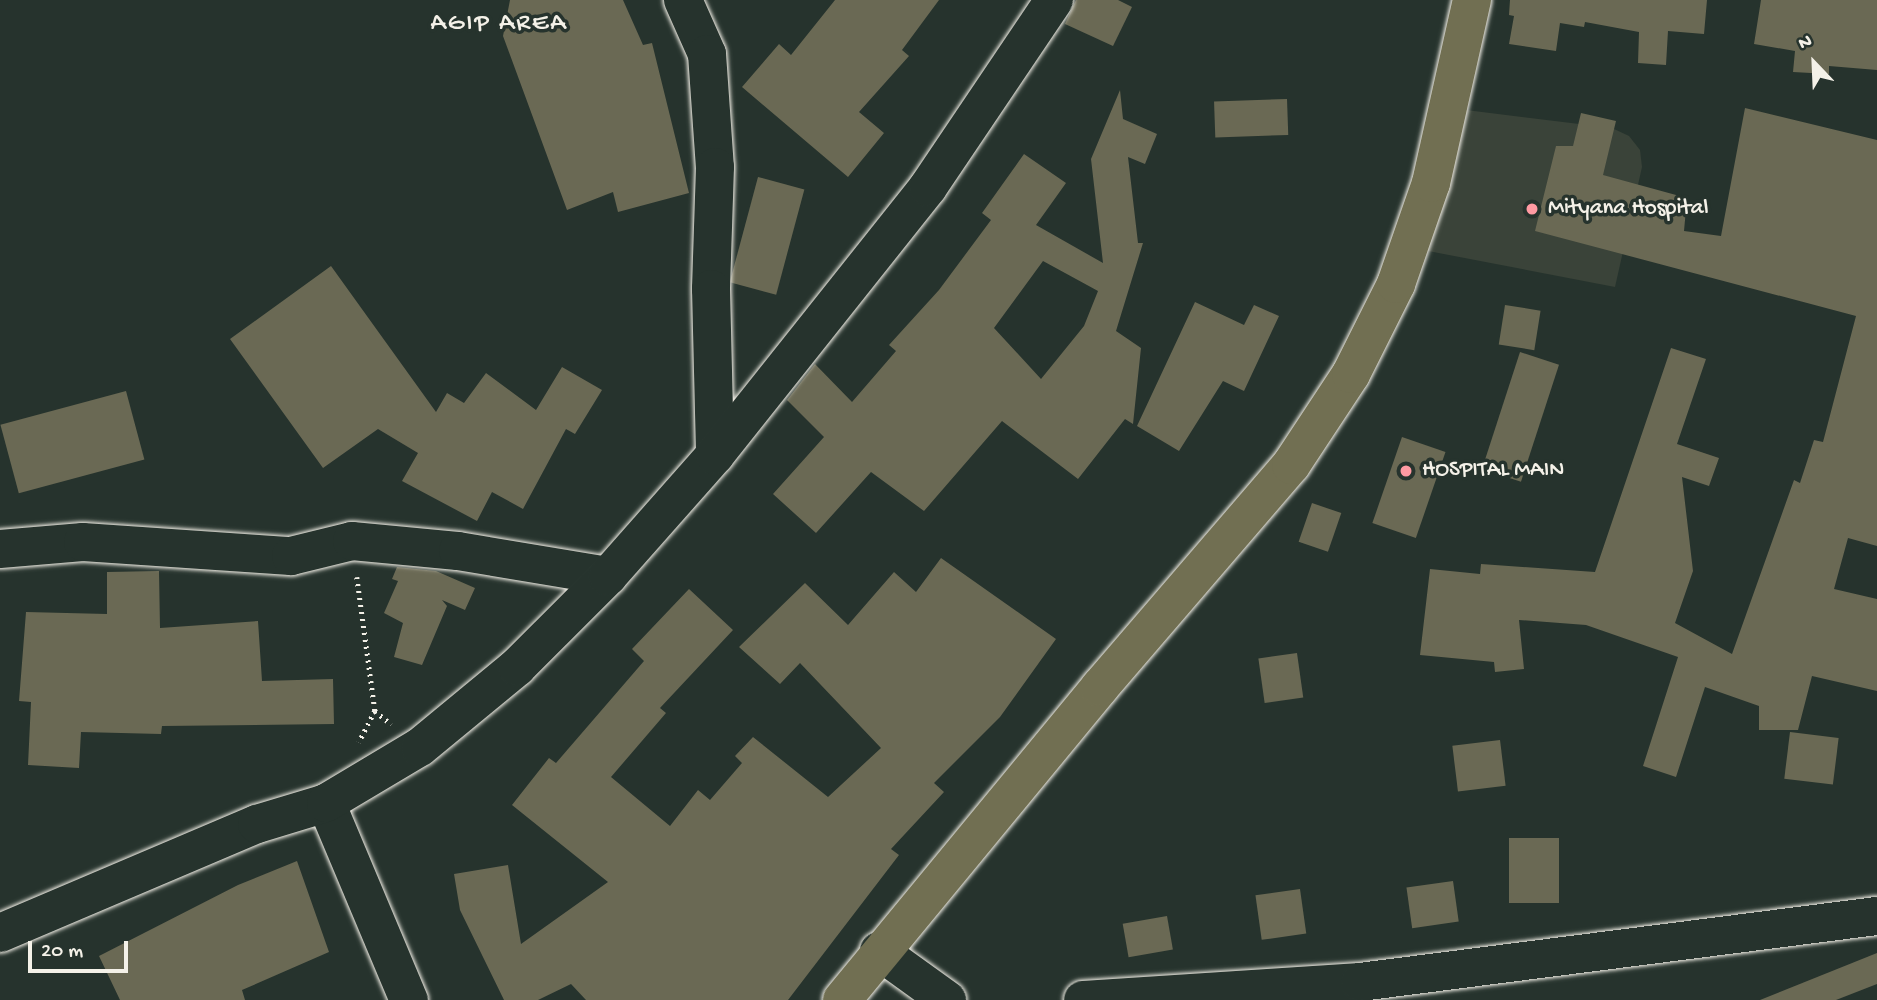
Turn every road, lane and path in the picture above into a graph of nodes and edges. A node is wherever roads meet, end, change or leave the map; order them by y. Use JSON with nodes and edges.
{"nodes":[{"id":1,"x":683,"y":0,"type":"edge"},
{"id":2,"x":1054,"y":0,"type":"edge"},
{"id":3,"x":1472,"y":0,"type":"edge"},
{"id":4,"x":715,"y":455,"type":"junction"},
{"id":5,"x":352,"y":541,"type":"junction"},
{"id":6,"x":0,"y":549,"type":"edge"},
{"id":7,"x":608,"y":576,"type":"junction"},
{"id":8,"x":375,"y":711,"type":"dead end"},
{"id":9,"x":326,"y":803,"type":"junction"},
{"id":10,"x":1877,"y":916,"type":"edge"},
{"id":11,"x":0,"y":933,"type":"edge"},
{"id":12,"x":879,"y":951,"type":"junction"},
{"id":13,"x":409,"y":1000,"type":"edge"},
{"id":14,"x":842,"y":1000,"type":"edge"},
{"id":15,"x":947,"y":1000,"type":"edge"},
{"id":16,"x":1083,"y":1000,"type":"edge"}],
"edges":[{"from":1,"to":4,"type":"street"},
{"from":2,"to":4,"type":"street"},
{"from":3,"to":12,"type":"main road"},
{"from":4,"to":7,"type":"street"},
{"from":5,"to":6,"type":"street"},
{"from":5,"to":7,"type":"street"},
{"from":5,"to":8,"type":"path"},
{"from":7,"to":9,"type":"street"},
{"from":9,"to":11,"type":"street"},
{"from":9,"to":13,"type":"street"},
{"from":10,"to":16,"type":"street"},
{"from":12,"to":14,"type":"main road"},
{"from":12,"to":15,"type":"street"}]}
